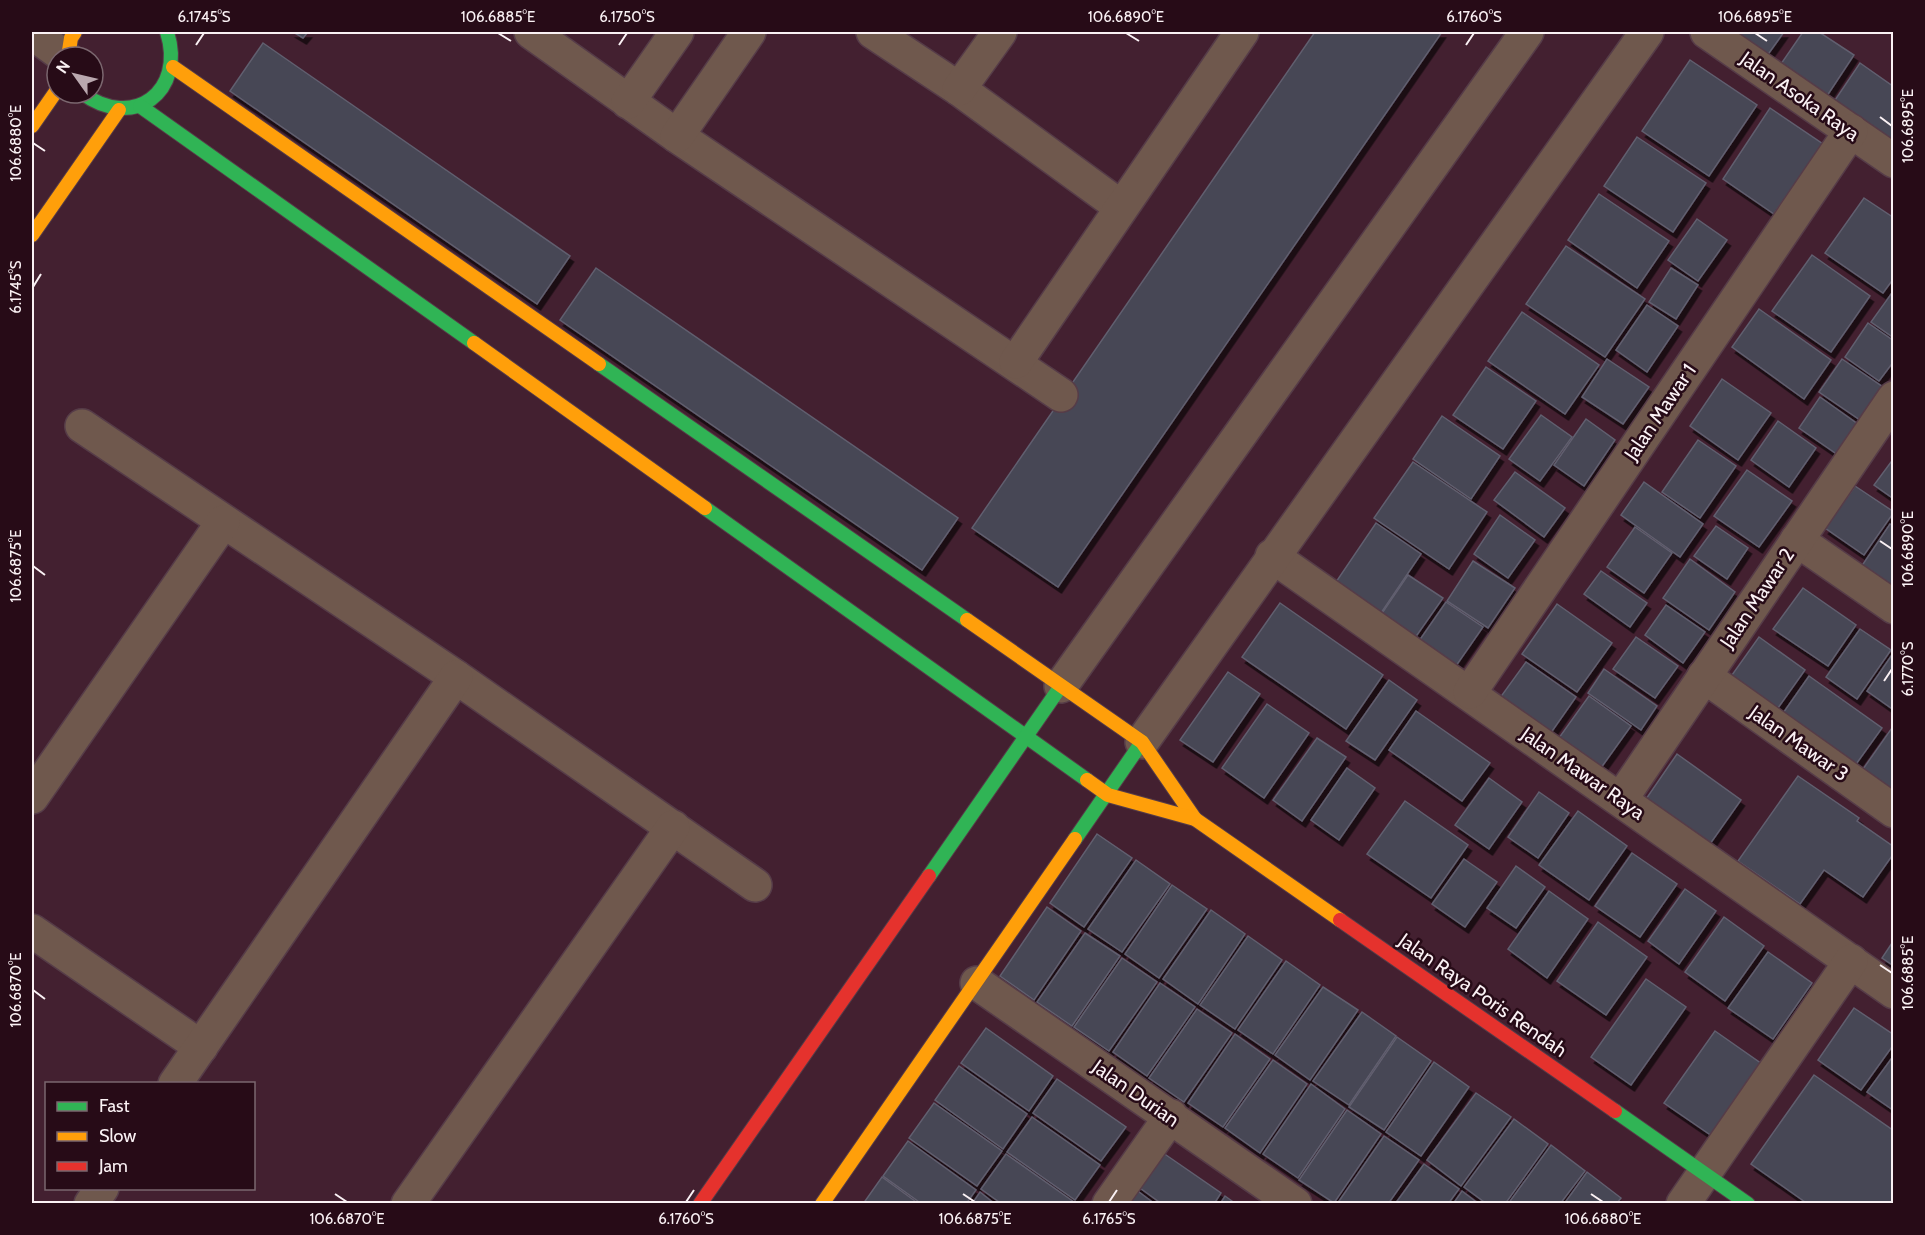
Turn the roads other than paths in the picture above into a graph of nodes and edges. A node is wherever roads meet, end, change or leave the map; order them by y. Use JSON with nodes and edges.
{"nodes":[{"id":1,"x":167,"y":32,"type":"edge"},
{"id":2,"x":531,"y":32,"type":"edge"},
{"id":3,"x":676,"y":32,"type":"edge"},
{"id":4,"x":749,"y":32,"type":"edge"},
{"id":5,"x":873,"y":32,"type":"edge"},
{"id":6,"x":1000,"y":32,"type":"edge"},
{"id":7,"x":1242,"y":32,"type":"edge"},
{"id":8,"x":1527,"y":32,"type":"edge"},
{"id":9,"x":1647,"y":32,"type":"edge"},
{"id":10,"x":1707,"y":32,"type":"edge"},
{"id":11,"x":32,"y":33,"type":"edge"},
{"id":12,"x":50,"y":45,"type":"edge"},
{"id":13,"x":173,"y":67,"type":"junction"},
{"id":14,"x":959,"y":89,"type":"junction"},
{"id":15,"x":628,"y":102,"type":"junction"},
{"id":16,"x":47,"y":105,"type":"edge"},
{"id":17,"x":99,"y":105,"type":"edge"},
{"id":18,"x":141,"y":106,"type":"junction"},
{"id":19,"x":119,"y":110,"type":"junction"},
{"id":20,"x":32,"y":126,"type":"edge"},
{"id":21,"x":1851,"y":131,"type":"junction"},
{"id":22,"x":677,"y":136,"type":"junction"},
{"id":23,"x":1893,"y":160,"type":"edge"},
{"id":24,"x":1121,"y":207,"type":"junction"},
{"id":25,"x":32,"y":235,"type":"edge"},
{"id":26,"x":1016,"y":362,"type":"junction"},
{"id":27,"x":1061,"y":395,"type":"dead end"},
{"id":28,"x":1893,"y":398,"type":"edge"},
{"id":29,"x":82,"y":426,"type":"dead end"},
{"id":30,"x":223,"y":522,"type":"junction"},
{"id":31,"x":1797,"y":540,"type":"junction"},
{"id":32,"x":1272,"y":556,"type":"junction"},
{"id":33,"x":1893,"y":607,"type":"edge"},
{"id":34,"x":1704,"y":676,"type":"junction"},
{"id":35,"x":456,"y":677,"type":"junction"},
{"id":36,"x":1061,"y":686,"type":"junction"},
{"id":37,"x":1470,"y":692,"type":"junction"},
{"id":38,"x":1025,"y":736,"type":"junction"},
{"id":39,"x":1142,"y":742,"type":"junction"},
{"id":40,"x":1108,"y":795,"type":"junction"},
{"id":41,"x":32,"y":797,"type":"edge"},
{"id":42,"x":1621,"y":800,"type":"junction"},
{"id":43,"x":1893,"y":811,"type":"edge"},
{"id":44,"x":1195,"y":819,"type":"junction"},
{"id":45,"x":673,"y":827,"type":"junction"},
{"id":46,"x":755,"y":885,"type":"dead end"},
{"id":47,"x":32,"y":931,"type":"edge"},
{"id":48,"x":1851,"y":961,"type":"junction"},
{"id":49,"x":977,"y":983,"type":"junction"},
{"id":50,"x":1893,"y":992,"type":"edge"},
{"id":51,"x":201,"y":1047,"type":"junction"},
{"id":52,"x":176,"y":1082,"type":"edge"},
{"id":53,"x":1171,"y":1116,"type":"junction"},
{"id":54,"x":1705,"y":1173,"type":"junction"},
{"id":55,"x":101,"y":1190,"type":"edge"},
{"id":56,"x":91,"y":1203,"type":"edge"},
{"id":57,"x":408,"y":1203,"type":"edge"},
{"id":58,"x":700,"y":1203,"type":"edge"},
{"id":59,"x":822,"y":1203,"type":"edge"},
{"id":60,"x":1109,"y":1203,"type":"edge"},
{"id":61,"x":1295,"y":1203,"type":"edge"},
{"id":62,"x":1683,"y":1203,"type":"edge"},
{"id":63,"x":1748,"y":1203,"type":"edge"}],
"edges":[{"from":1,"to":13,"type":"street"},
{"from":2,"to":15,"type":"street"},
{"from":3,"to":15,"type":"street"},
{"from":4,"to":22,"type":"street"},
{"from":5,"to":14,"type":"street"},
{"from":6,"to":14,"type":"street"},
{"from":7,"to":24,"type":"street"},
{"from":8,"to":36,"type":"street"},
{"from":9,"to":32,"type":"street"},
{"from":10,"to":21,"type":"street","name":"Jalan Asoka Raya"},
{"from":11,"to":12,"type":"street"},
{"from":13,"to":18,"type":"street"},
{"from":13,"to":36,"type":"street"},
{"from":14,"to":24,"type":"street"},
{"from":15,"to":22,"type":"street"},
{"from":16,"to":20,"type":"street"},
{"from":17,"to":19,"type":"street"},
{"from":18,"to":19,"type":"street"},
{"from":18,"to":38,"type":"street","name":"Jalan Raya Poris Rendah"},
{"from":19,"to":25,"type":"street"},
{"from":21,"to":23,"type":"street","name":"Jalan Asoka Raya"},
{"from":21,"to":37,"type":"street","name":"Jalan Mawar 1"},
{"from":22,"to":26,"type":"street"},
{"from":24,"to":26,"type":"street"},
{"from":26,"to":27,"type":"street"},
{"from":28,"to":31,"type":"street","name":"Jalan Mawar 2"},
{"from":29,"to":30,"type":"street"},
{"from":30,"to":35,"type":"street"},
{"from":30,"to":41,"type":"street"},
{"from":31,"to":33,"type":"street"},
{"from":31,"to":34,"type":"street","name":"Jalan Mawar 2"},
{"from":32,"to":37,"type":"street","name":"Jalan Mawar Raya"},
{"from":32,"to":39,"type":"street"},
{"from":34,"to":42,"type":"street","name":"Jalan Mawar 2"},
{"from":34,"to":43,"type":"street","name":"Jalan Mawar 3"},
{"from":35,"to":45,"type":"street"},
{"from":35,"to":51,"type":"street"},
{"from":36,"to":38,"type":"street"},
{"from":36,"to":39,"type":"street"},
{"from":37,"to":42,"type":"street","name":"Jalan Mawar Raya"},
{"from":38,"to":40,"type":"street","name":"Jalan Raya Poris Rendah"},
{"from":38,"to":58,"type":"street"},
{"from":39,"to":40,"type":"street"},
{"from":39,"to":44,"type":"street","name":"Jalan Raya Poris Rendah"},
{"from":40,"to":44,"type":"street","name":"Jalan Raya Poris Rendah"},
{"from":40,"to":49,"type":"street"},
{"from":42,"to":48,"type":"street","name":"Jalan Mawar Raya"},
{"from":44,"to":54,"type":"street","name":"Jalan Raya Poris Rendah"},
{"from":45,"to":46,"type":"street"},
{"from":45,"to":57,"type":"street"},
{"from":47,"to":51,"type":"street"},
{"from":48,"to":50,"type":"street","name":"Jalan Mawar Raya"},
{"from":48,"to":54,"type":"street"},
{"from":49,"to":53,"type":"street","name":"Jalan Durian"},
{"from":49,"to":59,"type":"street"},
{"from":51,"to":52,"type":"street"},
{"from":53,"to":60,"type":"street"},
{"from":53,"to":61,"type":"street","name":"Jalan Durian"},
{"from":54,"to":62,"type":"street"},
{"from":54,"to":63,"type":"street","name":"Jalan Raya Poris Rendah"},
{"from":55,"to":56,"type":"street"}]}
